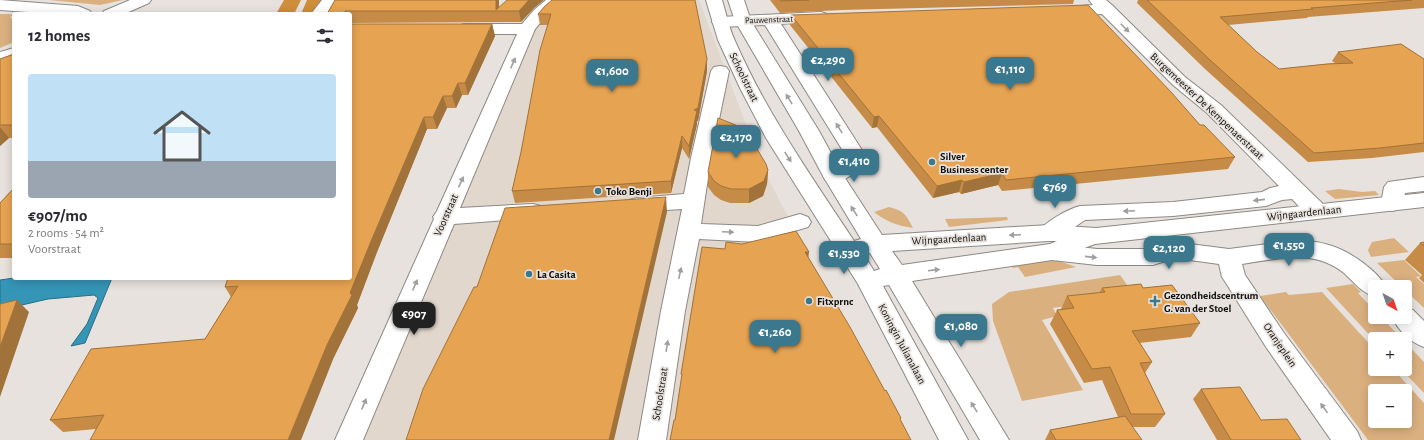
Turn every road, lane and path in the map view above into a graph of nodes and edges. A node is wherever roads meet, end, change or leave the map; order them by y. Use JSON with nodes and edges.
{"nodes":[{"id":1,"x":143,"y":0,"type":"edge"},
{"id":2,"x":330,"y":0,"type":"edge"},
{"id":3,"x":557,"y":0,"type":"edge"},
{"id":4,"x":714,"y":0,"type":"edge"},
{"id":5,"x":736,"y":0,"type":"edge"},
{"id":6,"x":0,"y":5,"type":"edge"},
{"id":7,"x":1102,"y":5,"type":"edge"},
{"id":8,"x":1051,"y":11,"type":"edge"},
{"id":9,"x":80,"y":12,"type":"edge"},
{"id":10,"x":115,"y":12,"type":"edge"},
{"id":11,"x":321,"y":12,"type":"edge"},
{"id":12,"x":835,"y":16,"type":"edge"},
{"id":13,"x":770,"y":20,"type":"junction"},
{"id":14,"x":743,"y":21,"type":"junction"},
{"id":15,"x":720,"y":22,"type":"junction"},
{"id":16,"x":450,"y":29,"type":"edge"},
{"id":17,"x":527,"y":29,"type":"junction"},
{"id":18,"x":12,"y":54,"type":"edge"},
{"id":19,"x":0,"y":58,"type":"edge"},
{"id":20,"x":720,"y":71,"type":"dead end"},
{"id":21,"x":833,"y":176,"type":"junction"},
{"id":22,"x":1424,"y":184,"type":"edge"},
{"id":23,"x":1296,"y":191,"type":"junction"},
{"id":24,"x":1424,"y":200,"type":"edge"},
{"id":25,"x":694,"y":201,"type":"junction"},
{"id":26,"x":1392,"y":204,"type":"junction"},
{"id":27,"x":616,"y":206,"type":"edge"},
{"id":28,"x":554,"y":210,"type":"edge"},
{"id":29,"x":1317,"y":211,"type":"junction"},
{"id":30,"x":444,"y":217,"type":"junction"},
{"id":31,"x":800,"y":222,"type":"dead end"},
{"id":32,"x":689,"y":231,"type":"junction"},
{"id":33,"x":1051,"y":243,"type":"junction"},
{"id":34,"x":876,"y":244,"type":"junction"},
{"id":35,"x":849,"y":250,"type":"junction"},
{"id":36,"x":1229,"y":258,"type":"junction"},
{"id":37,"x":895,"y":274,"type":"junction"},
{"id":38,"x":868,"y":280,"type":"junction"},
{"id":39,"x":1368,"y":282,"type":"edge"},
{"id":40,"x":1411,"y":324,"type":"edge"},
{"id":41,"x":1424,"y":337,"type":"edge"},
{"id":42,"x":349,"y":440,"type":"edge"},
{"id":43,"x":652,"y":440,"type":"edge"},
{"id":44,"x":954,"y":440,"type":"edge"},
{"id":45,"x":995,"y":440,"type":"edge"},
{"id":46,"x":1347,"y":440,"type":"edge"}],
"edges":[{"from":1,"to":10,"type":"street"},
{"from":2,"to":11,"type":"street"},
{"from":3,"to":17,"type":"street","name":"Voorstraat"},
{"from":4,"to":15,"type":"street","name":"Schoolstraat"},
{"from":5,"to":14,"type":"street"},
{"from":6,"to":9,"type":"street"},
{"from":7,"to":8,"type":"street"},
{"from":7,"to":23,"type":"street","name":"Burgemeester De Kempenaerstraat","one_way":true},
{"from":12,"to":13,"type":"street","name":"Pauwenstraat"},
{"from":13,"to":14,"type":"street","name":"Pauwenstraat"},
{"from":21,"to":13,"type":"street","one_way":true},
{"from":14,"to":15,"type":"street","name":"Pauwenstraat"},
{"from":21,"to":14,"type":"street","one_way":true},
{"from":15,"to":35,"type":"street","name":"Schoolstraat","one_way":true},
{"from":16,"to":17,"type":"street"},
{"from":30,"to":17,"type":"street","name":"Voorstraat","one_way":true},
{"from":18,"to":19,"type":"street"},
{"from":20,"to":25,"type":"street","name":"Schoolstraat"},
{"from":34,"to":21,"type":"street","one_way":true},
{"from":22,"to":26,"type":"street"},
{"from":23,"to":29,"type":"street","name":"Burgemeester De Kempenaerstraat"},
{"from":23,"to":33,"type":"street","name":"Wijngaardenlaan","one_way":true},
{"from":24,"to":26,"type":"street","name":"Wijngaardenlaan"},
{"from":25,"to":27,"type":"street"},
{"from":25,"to":32,"type":"street","name":"Schoolstraat"},
{"from":26,"to":29,"type":"street","name":"Wijngaardenlaan"},
{"from":28,"to":30,"type":"street"},
{"from":29,"to":33,"type":"street","name":"Wijngaardenlaan"},
{"from":42,"to":30,"type":"street","name":"Voorstraat","one_way":true},
{"from":32,"to":31,"type":"street","one_way":true},
{"from":43,"to":32,"type":"street","name":"Schoolstraat","one_way":true},
{"from":33,"to":34,"type":"street","name":"Wijngaardenlaan","one_way":true},
{"from":33,"to":36,"type":"street","name":"Wijngaardenlaan","one_way":true},
{"from":37,"to":33,"type":"street","name":"Wijngaardenlaan","one_way":true},
{"from":34,"to":35,"type":"street","name":"Wijngaardenlaan"},
{"from":34,"to":37,"type":"street"},
{"from":35,"to":38,"type":"street","name":"Koningin Julianalaan"},
{"from":36,"to":39,"type":"street"},
{"from":46,"to":36,"type":"street","name":"Oranjeplein","one_way":true},
{"from":37,"to":38,"type":"street","name":"Wijngaardenlaan"},
{"from":45,"to":37,"type":"street","one_way":true},
{"from":38,"to":44,"type":"street","name":"Koningin Julianalaan"},
{"from":40,"to":41,"type":"street"}]}
